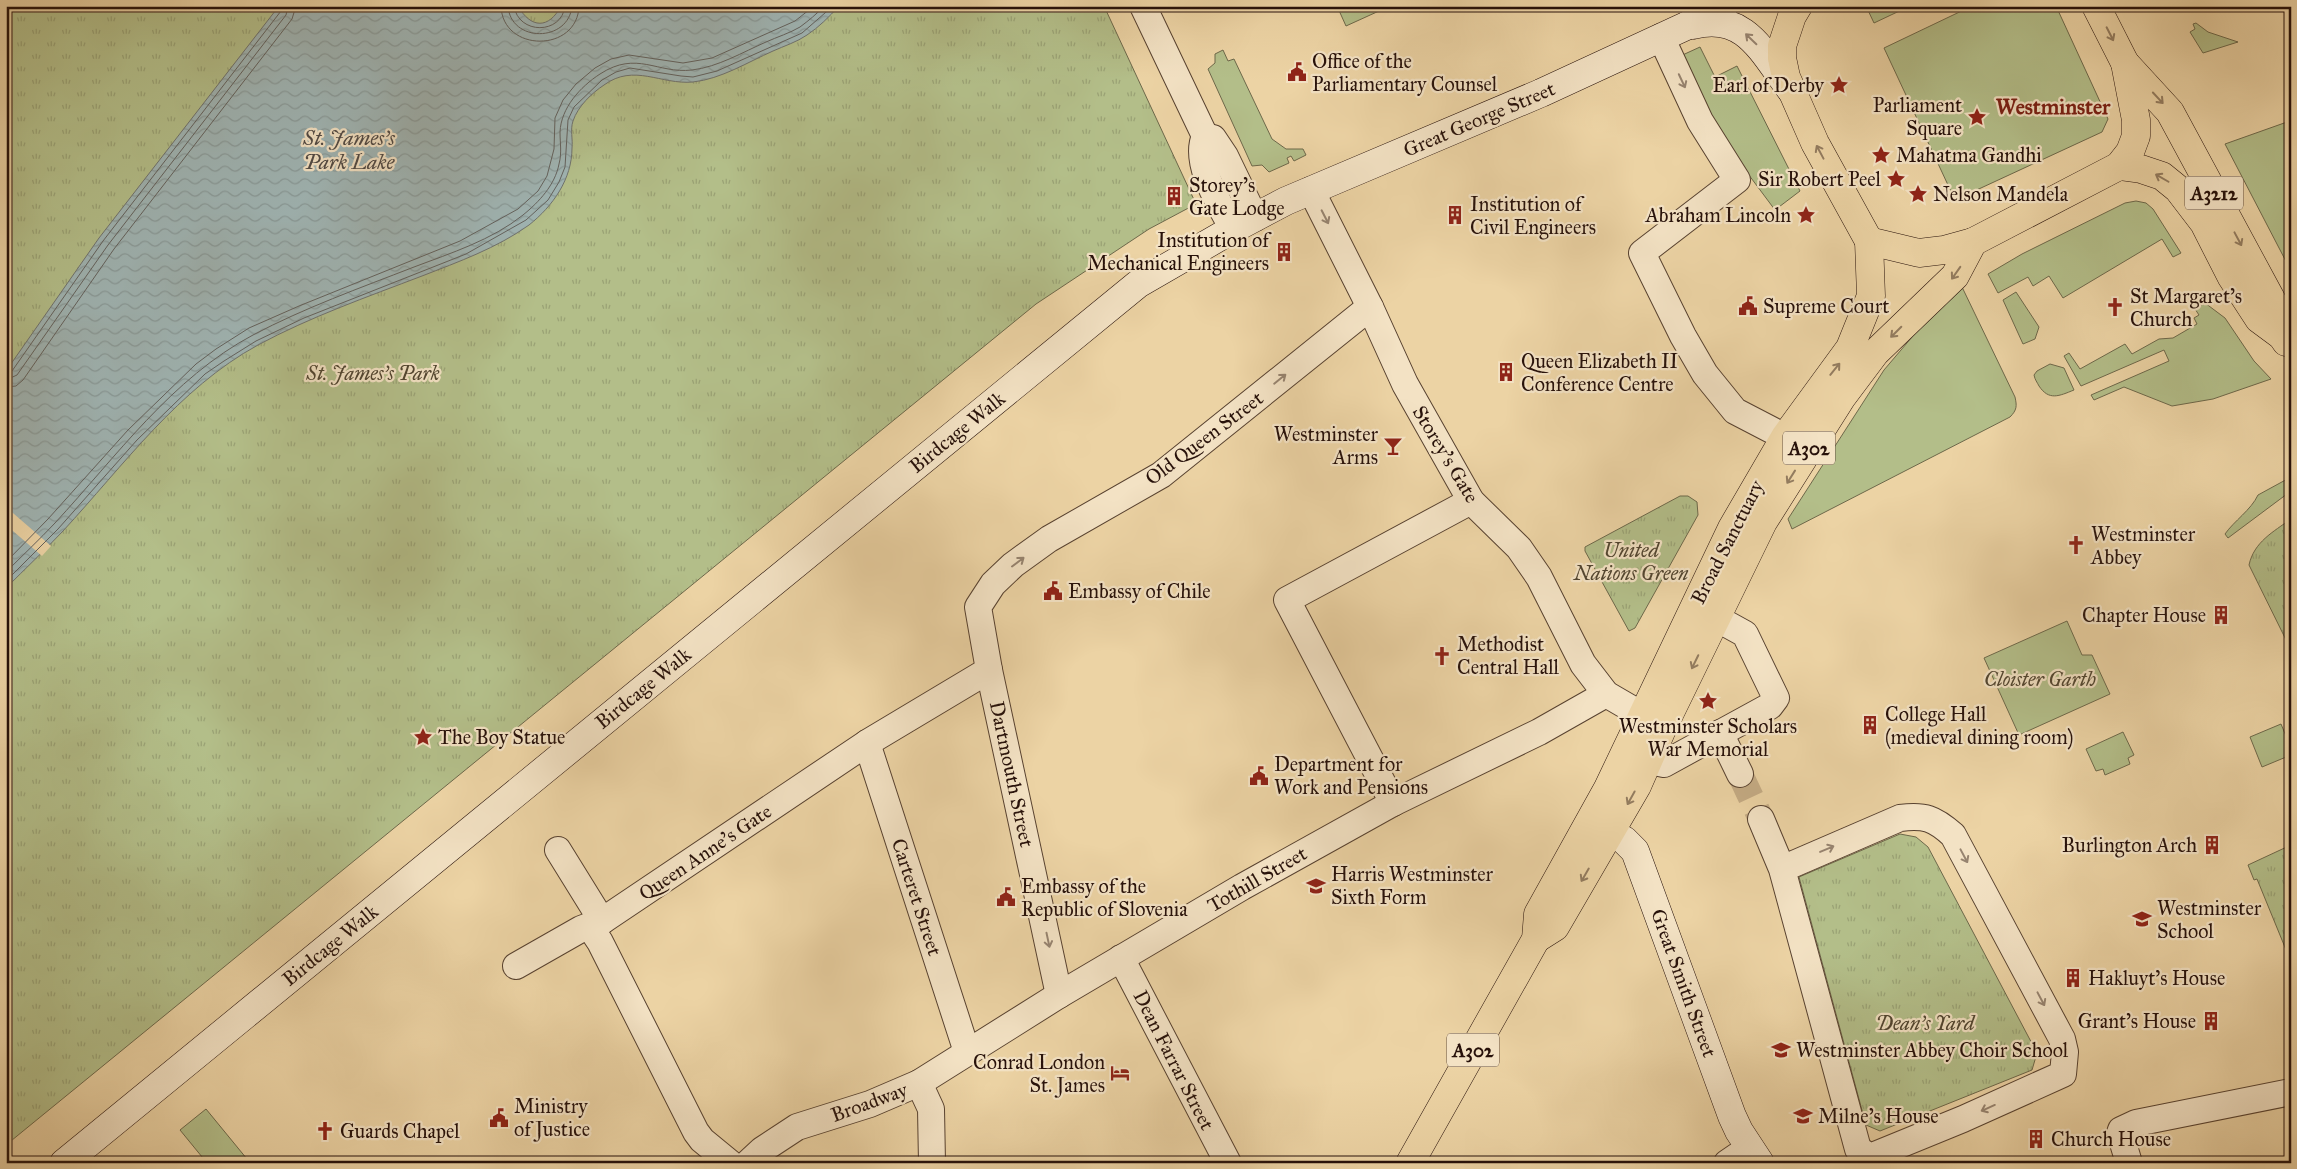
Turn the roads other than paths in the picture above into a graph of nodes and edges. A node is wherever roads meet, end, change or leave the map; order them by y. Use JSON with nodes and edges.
{"nodes":[{"id":1,"x":1143,"y":6,"type":"edge"},
{"id":2,"x":1724,"y":6,"type":"edge"},
{"id":3,"x":1798,"y":6,"type":"edge"},
{"id":4,"x":2096,"y":6,"type":"edge"},
{"id":5,"x":1686,"y":26,"type":"junction"},
{"id":6,"x":1661,"y":37,"type":"junction"},
{"id":7,"x":2124,"y":63,"type":"junction"},
{"id":8,"x":1792,"y":91,"type":"junction"},
{"id":9,"x":2119,"y":166,"type":"junction"},
{"id":10,"x":1311,"y":190,"type":"junction"},
{"id":11,"x":1244,"y":223,"type":"junction"},
{"id":12,"x":1869,"y":240,"type":"junction"},
{"id":13,"x":1973,"y":242,"type":"junction"},
{"id":14,"x":1370,"y":307,"type":"junction"},
{"id":15,"x":2286,"y":342,"type":"edge"},
{"id":16,"x":1785,"y":437,"type":"junction"},
{"id":17,"x":1471,"y":502,"type":"junction"},
{"id":18,"x":1716,"y":618,"type":"junction"},
{"id":19,"x":989,"y":670,"type":"junction"},
{"id":20,"x":1606,"y":694,"type":"junction"},
{"id":21,"x":1653,"y":721,"type":"junction"},
{"id":22,"x":1720,"y":732,"type":"junction"},
{"id":23,"x":867,"y":743,"type":"junction"},
{"id":24,"x":1650,"y":761,"type":"junction"},
{"id":25,"x":1740,"y":774,"type":"tunnel mouth"},
{"id":26,"x":1393,"y":804,"type":"junction"},
{"id":27,"x":1760,"y":820,"type":"tunnel mouth"},
{"id":28,"x":1600,"y":828,"type":"junction"},
{"id":29,"x":558,"y":850,"type":"dead end"},
{"id":30,"x":1782,"y":869,"type":"junction"},
{"id":31,"x":596,"y":924,"type":"junction"},
{"id":32,"x":1121,"y":958,"type":"junction"},
{"id":33,"x":516,"y":966,"type":"dead end"},
{"id":34,"x":1060,"y":995,"type":"junction"},
{"id":35,"x":967,"y":1052,"type":"junction"},
{"id":36,"x":919,"y":1083,"type":"junction"},
{"id":37,"x":2291,"y":1092,"type":"edge"},
{"id":38,"x":1755,"y":1155,"type":"edge"},
{"id":39,"x":64,"y":1163,"type":"edge"},
{"id":40,"x":730,"y":1163,"type":"edge"},
{"id":41,"x":748,"y":1163,"type":"edge"},
{"id":42,"x":932,"y":1163,"type":"edge"},
{"id":43,"x":1228,"y":1163,"type":"edge"},
{"id":44,"x":1410,"y":1163,"type":"edge"},
{"id":45,"x":1727,"y":1163,"type":"edge"},
{"id":46,"x":2129,"y":1163,"type":"edge"}],
"edges":[{"from":1,"to":11,"type":"street"},
{"from":2,"to":5,"type":"street","name":"Great George Street"},
{"from":3,"to":8,"type":"main road","number":"A302"},
{"from":4,"to":7,"type":"main road","one_way":true},
{"from":5,"to":6,"type":"street","name":"Great George Street"},
{"from":8,"to":5,"type":"street","one_way":true},
{"from":6,"to":10,"type":"street","name":"Great George Street"},
{"from":6,"to":16,"type":"street","one_way":true},
{"from":7,"to":9,"type":"main road"},
{"from":7,"to":15,"type":"main road","number":"A3212","one_way":true},
{"from":12,"to":8,"type":"main road","number":"A302","one_way":true},
{"from":9,"to":13,"type":"main road"},
{"from":15,"to":9,"type":"main road","number":"A3212","one_way":true},
{"from":10,"to":11,"type":"street","name":"Great George Street"},
{"from":10,"to":14,"type":"street","name":"Storey's Gate","one_way":true},
{"from":11,"to":39,"type":"street","name":"Birdcage Walk"},
{"from":12,"to":13,"type":"main road"},
{"from":16,"to":12,"type":"main road","name":"Broad Sanctuary","number":"A302","one_way":true},
{"from":13,"to":18,"type":"main road","name":"Broad Sanctuary","number":"A302","one_way":true},
{"from":14,"to":17,"type":"street","name":"Storey's Gate"},
{"from":19,"to":14,"type":"street","name":"Old Queen Street","one_way":true},
{"from":16,"to":21,"type":"main road","name":"Broad Sanctuary","number":"A302"},
{"from":17,"to":20,"type":"street","name":"Storey's Gate"},
{"from":17,"to":26,"type":"street"},
{"from":18,"to":21,"type":"main road","name":"Broad Sanctuary","number":"A302","one_way":true},
{"from":18,"to":22,"type":"street"},
{"from":19,"to":23,"type":"street","name":"Queen Anne's Gate"},
{"from":19,"to":34,"type":"street","name":"Dartmouth Street","one_way":true},
{"from":20,"to":21,"type":"street","name":"Storey's Gate"},
{"from":20,"to":26,"type":"street","name":"Tothill Street"},
{"from":21,"to":24,"type":"main road","name":"Broad Sanctuary","number":"A302"},
{"from":21,"to":28,"type":"main road","name":"Broad Sanctuary","number":"A302"},
{"from":22,"to":24,"type":"street"},
{"from":22,"to":25,"type":"street"},
{"from":23,"to":31,"type":"street","name":"Queen Anne's Gate"},
{"from":23,"to":35,"type":"street","name":"Carteret Street"},
{"from":24,"to":28,"type":"main road","name":"Broad Sanctuary","number":"A302","one_way":true},
{"from":26,"to":32,"type":"street","name":"Tothill Street"},
{"from":27,"to":30,"type":"street"},
{"from":28,"to":38,"type":"street","name":"Great Smith Street"},
{"from":28,"to":44,"type":"main road","number":"A302"},
{"from":29,"to":31,"type":"street"},
{"from":30,"to":30,"type":"street","one_way":true},
{"from":31,"to":33,"type":"street","name":"Queen Anne's Gate"},
{"from":31,"to":40,"type":"street"},
{"from":32,"to":34,"type":"street","name":"Tothill Street"},
{"from":32,"to":43,"type":"street","name":"Dean Farrar Street"},
{"from":34,"to":35,"type":"street","name":"Tothill Street"},
{"from":35,"to":36,"type":"street","name":"Tothill Street"},
{"from":36,"to":41,"type":"street","name":"Broadway"},
{"from":36,"to":42,"type":"street","name":"Broadway"},
{"from":37,"to":46,"type":"street"},
{"from":38,"to":45,"type":"street"}]}
